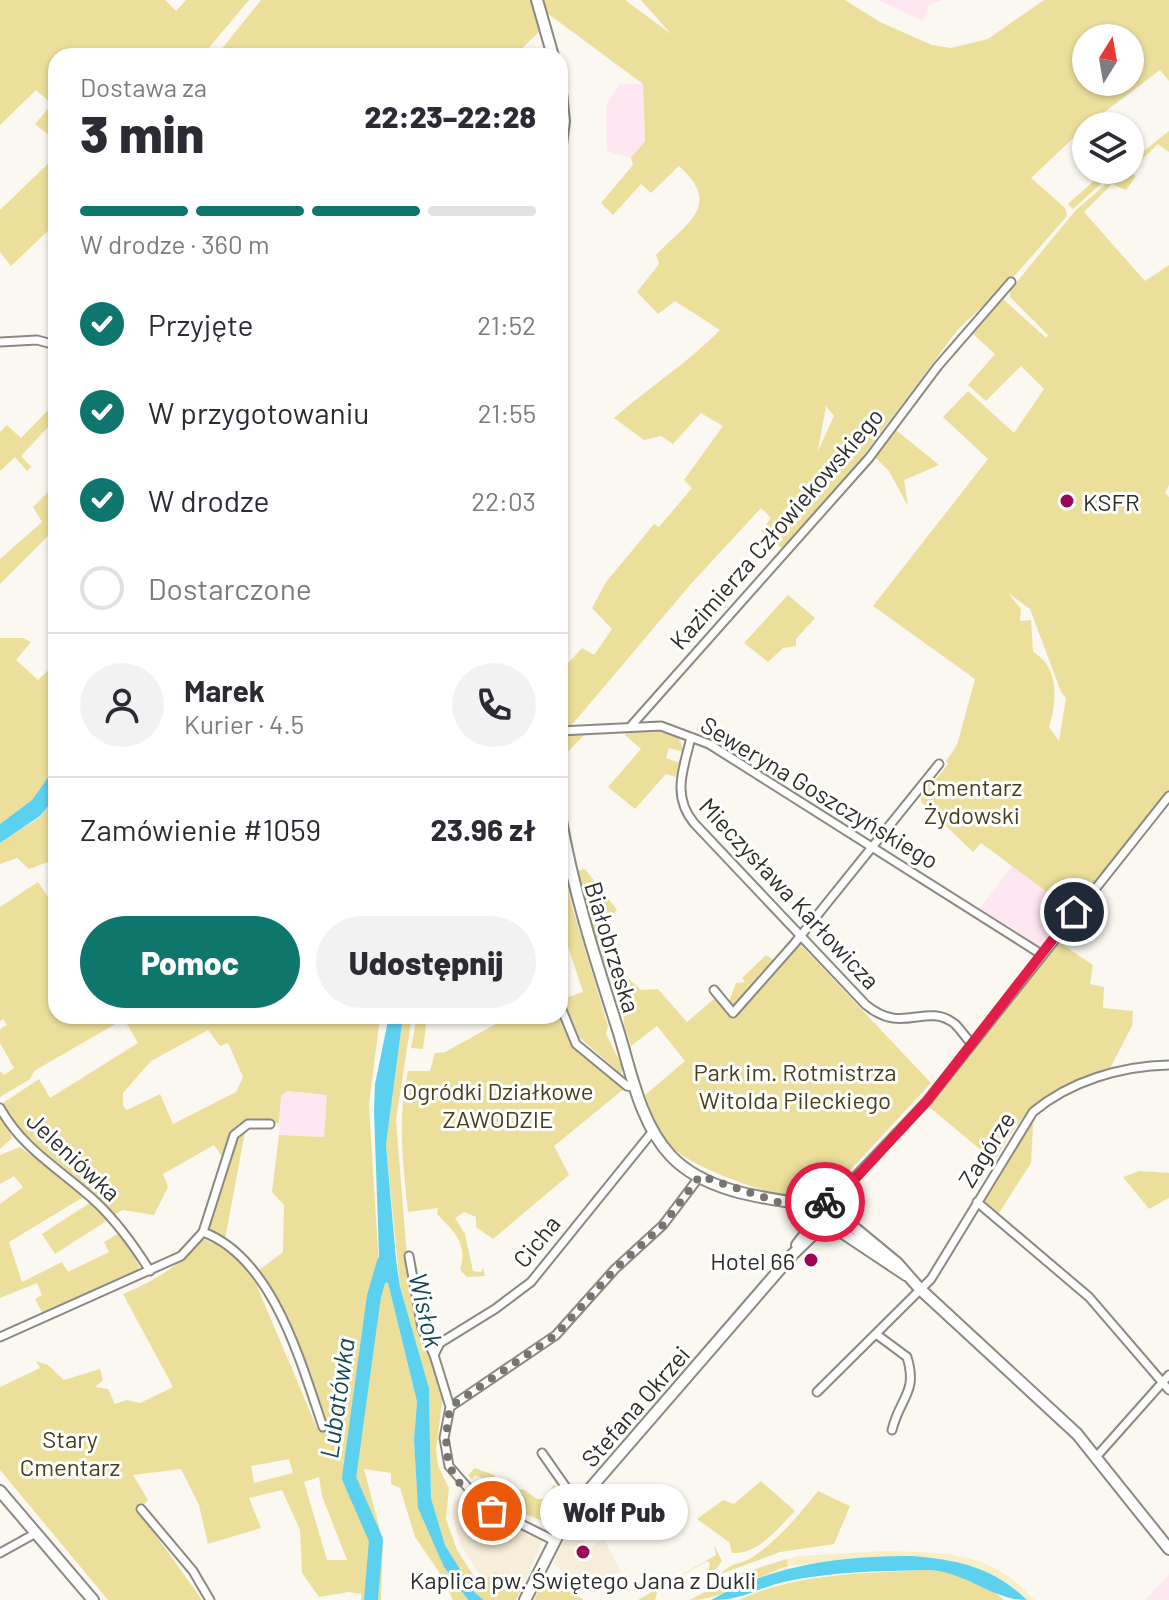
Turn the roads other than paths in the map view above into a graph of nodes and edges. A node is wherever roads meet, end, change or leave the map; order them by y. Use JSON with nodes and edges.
{"nodes":[{"id":1,"x":537,"y":0,"type":"edge"},
{"id":2,"x":551,"y":48,"type":"edge"},
{"id":3,"x":1011,"y":282,"type":"dead end"},
{"id":4,"x":0,"y":342,"type":"edge"},
{"id":5,"x":48,"y":343,"type":"edge"},
{"id":6,"x":631,"y":726,"type":"junction"},
{"id":7,"x":568,"y":730,"type":"edge"},
{"id":8,"x":691,"y":737,"type":"junction"},
{"id":9,"x":939,"y":764,"type":"dead end"},
{"id":10,"x":1169,"y":796,"type":"edge"},
{"id":11,"x":874,"y":845,"type":"junction"},
{"id":12,"x":568,"y":861,"type":"edge"},
{"id":13,"x":800,"y":937,"type":"junction"},
{"id":14,"x":1041,"y":954,"type":"junction"},
{"id":15,"x":714,"y":990,"type":"dead end"},
{"id":16,"x":568,"y":1024,"type":"edge"},
{"id":17,"x":972,"y":1044,"type":"junction"},
{"id":18,"x":1169,"y":1065,"type":"edge"},
{"id":19,"x":636,"y":1088,"type":"junction"},
{"id":20,"x":0,"y":1108,"type":"edge"},
{"id":21,"x":270,"y":1124,"type":"dead end"},
{"id":22,"x":653,"y":1131,"type":"junction"},
{"id":23,"x":700,"y":1176,"type":"junction"},
{"id":24,"x":775,"y":1200,"type":"junction"},
{"id":25,"x":977,"y":1202,"type":"junction"},
{"id":26,"x":836,"y":1208,"type":"junction"},
{"id":27,"x":802,"y":1211,"type":"junction"},
{"id":28,"x":822,"y":1218,"type":"junction"},
{"id":29,"x":808,"y":1230,"type":"junction"},
{"id":30,"x":203,"y":1232,"type":"junction"},
{"id":31,"x":793,"y":1254,"type":"junction"},
{"id":32,"x":409,"y":1256,"type":"dead end"},
{"id":33,"x":150,"y":1271,"type":"junction"},
{"id":34,"x":908,"y":1276,"type":"junction"},
{"id":35,"x":920,"y":1289,"type":"junction"},
{"id":36,"x":876,"y":1334,"type":"junction"},
{"id":37,"x":0,"y":1337,"type":"edge"},
{"id":38,"x":434,"y":1355,"type":"junction"},
{"id":39,"x":1169,"y":1375,"type":"edge"},
{"id":40,"x":1163,"y":1383,"type":"junction"},
{"id":41,"x":1169,"y":1390,"type":"edge"},
{"id":42,"x":817,"y":1392,"type":"dead end"},
{"id":43,"x":450,"y":1407,"type":"junction"},
{"id":44,"x":323,"y":1427,"type":"dead end"},
{"id":45,"x":892,"y":1430,"type":"dead end"},
{"id":46,"x":542,"y":1453,"type":"dead end"},
{"id":47,"x":1097,"y":1456,"type":"junction"},
{"id":48,"x":0,"y":1491,"type":"edge"},
{"id":49,"x":577,"y":1503,"type":"junction"},
{"id":50,"x":141,"y":1509,"type":"dead end"},
{"id":51,"x":36,"y":1533,"type":"junction"},
{"id":52,"x":553,"y":1540,"type":"junction"},
{"id":53,"x":1168,"y":1545,"type":"edge"},
{"id":54,"x":0,"y":1553,"type":"edge"},
{"id":55,"x":526,"y":1599,"type":"edge"},
{"id":56,"x":92,"y":1600,"type":"edge"},
{"id":57,"x":210,"y":1600,"type":"edge"}],
"edges":[{"from":1,"to":2,"type":"street"},
{"from":3,"to":6,"type":"street","name":"Kazimierza Człowiekowskiego"},
{"from":4,"to":5,"type":"street"},
{"from":6,"to":7,"type":"street","name":"Seweryna Goszczyńskiego"},
{"from":6,"to":8,"type":"street","name":"Seweryna Goszczyńskiego"},
{"from":8,"to":11,"type":"street","name":"Seweryna Goszczyńskiego"},
{"from":8,"to":13,"type":"street","name":"Mieczysława Karłowicza"},
{"from":9,"to":11,"type":"street"},
{"from":10,"to":14,"type":"street"},
{"from":11,"to":13,"type":"street"},
{"from":11,"to":14,"type":"street","name":"Seweryna Goszczyńskiego"},
{"from":12,"to":19,"type":"street","name":"Białobrzeska"},
{"from":13,"to":15,"type":"street"},
{"from":13,"to":17,"type":"street","name":"Mieczysława Karłowicza"},
{"from":14,"to":17,"type":"street"},
{"from":16,"to":19,"type":"street"},
{"from":17,"to":26,"type":"street"},
{"from":18,"to":25,"type":"street","name":"Zagórze"},
{"from":19,"to":22,"type":"street","name":"Białobrzeska"},
{"from":20,"to":33,"type":"street","name":"Jeleniówka"},
{"from":21,"to":30,"type":"street"},
{"from":22,"to":23,"type":"street","name":"Białobrzeska"},
{"from":22,"to":38,"type":"street","name":"Cicha"},
{"from":23,"to":24,"type":"street","name":"Białobrzeska"},
{"from":23,"to":43,"type":"street"},
{"from":24,"to":27,"type":"street","name":"Białobrzeska"},
{"from":24,"to":28,"type":"street","name":"Białobrzeska"},
{"from":25,"to":35,"type":"street","name":"Zagórze"},
{"from":25,"to":40,"type":"street"},
{"from":26,"to":28,"type":"street"},
{"from":26,"to":28,"type":"street"},
{"from":26,"to":34,"type":"street"},
{"from":27,"to":28,"type":"street","name":"Białobrzeska"},
{"from":27,"to":29,"type":"street"},
{"from":28,"to":29,"type":"street","name":"Stefana Okrzei"},
{"from":28,"to":31,"type":"street","name":"Stefana Okrzei"},
{"from":28,"to":34,"type":"street"},
{"from":29,"to":31,"type":"street","name":"Stefana Okrzei"},
{"from":30,"to":33,"type":"street"},
{"from":30,"to":44,"type":"street"},
{"from":31,"to":49,"type":"street","name":"Stefana Okrzei"},
{"from":32,"to":38,"type":"street"},
{"from":33,"to":37,"type":"street"},
{"from":34,"to":35,"type":"street"},
{"from":35,"to":36,"type":"street","name":"Zagórze"},
{"from":35,"to":47,"type":"street"},
{"from":36,"to":42,"type":"street","name":"Zagórze"},
{"from":36,"to":45,"type":"street"},
{"from":38,"to":43,"type":"street"},
{"from":39,"to":40,"type":"street"},
{"from":40,"to":41,"type":"street"},
{"from":40,"to":47,"type":"street"},
{"from":43,"to":52,"type":"street"},
{"from":46,"to":49,"type":"street"},
{"from":47,"to":53,"type":"street"},
{"from":48,"to":51,"type":"street"},
{"from":49,"to":52,"type":"street","name":"Stefana Okrzei"},
{"from":50,"to":57,"type":"street"},
{"from":51,"to":54,"type":"street"},
{"from":51,"to":56,"type":"street"},
{"from":52,"to":55,"type":"street","name":"Stefana Okrzei"}]}
